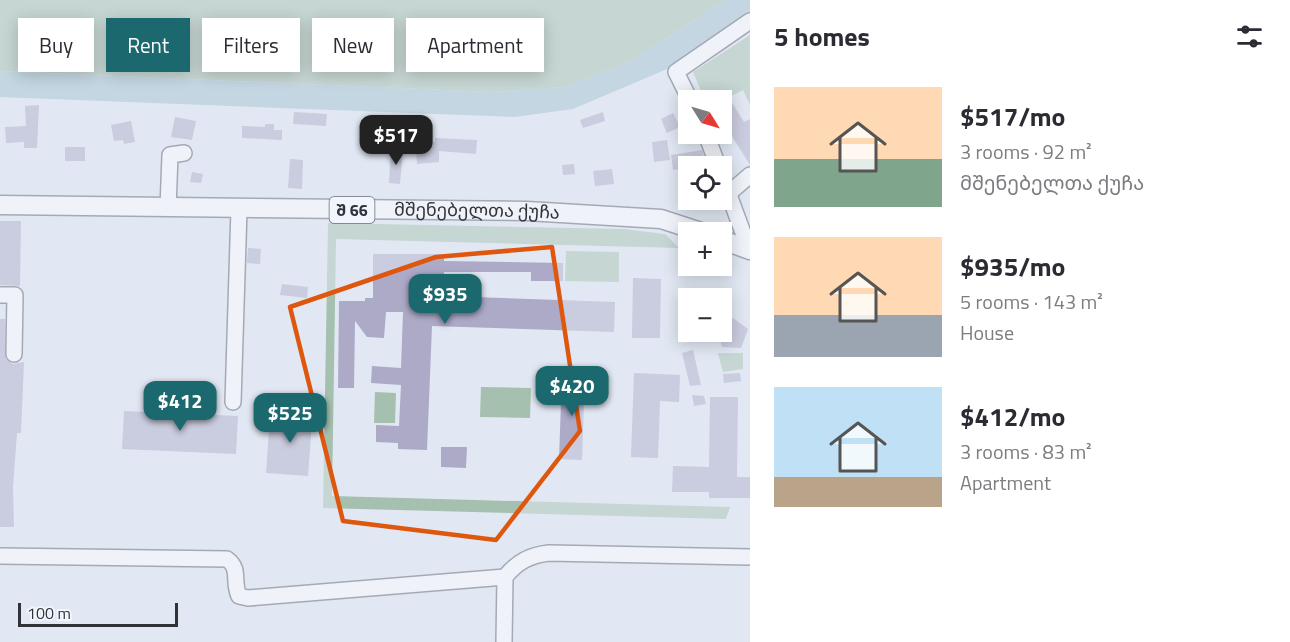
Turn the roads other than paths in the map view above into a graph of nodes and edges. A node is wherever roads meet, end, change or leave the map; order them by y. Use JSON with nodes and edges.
{"nodes":[{"id":1,"x":750,"y":21,"type":"edge"},
{"id":2,"x":685,"y":90,"type":"edge"},
{"id":3,"x":184,"y":153,"type":"dead end"},
{"id":4,"x":750,"y":175,"type":"edge"},
{"id":5,"x":732,"y":191,"type":"edge"},
{"id":6,"x":732,"y":204,"type":"edge"},
{"id":7,"x":0,"y":205,"type":"edge"},
{"id":8,"x":168,"y":208,"type":"junction"},
{"id":9,"x":239,"y":209,"type":"junction"},
{"id":10,"x":678,"y":225,"type":"edge"},
{"id":11,"x":732,"y":243,"type":"edge"},
{"id":12,"x":749,"y":249,"type":"edge"},
{"id":13,"x":0,"y":295,"type":"edge"},
{"id":14,"x":14,"y":354,"type":"dead end"},
{"id":15,"x":233,"y":402,"type":"dead end"},
{"id":16,"x":0,"y":556,"type":"edge"},
{"id":17,"x":750,"y":557,"type":"edge"},
{"id":18,"x":505,"y":577,"type":"junction"},
{"id":19,"x":504,"y":642,"type":"edge"}],
"edges":[{"from":1,"to":2,"type":"street"},
{"from":3,"to":8,"type":"street"},
{"from":4,"to":5,"type":"street"},
{"from":6,"to":12,"type":"street"},
{"from":7,"to":8,"type":"main road","name":"მშენებელთა ქუჩა","number":"შ 66"},
{"from":8,"to":9,"type":"main road","name":"მშენებელთა ქუჩა","number":"შ 66"},
{"from":9,"to":10,"type":"main road","name":"მშენებელთა ქუჩა","number":"შ 66"},
{"from":9,"to":15,"type":"street"},
{"from":11,"to":12,"type":"main road"},
{"from":13,"to":14,"type":"street"},
{"from":16,"to":18,"type":"street"},
{"from":17,"to":18,"type":"street"},
{"from":18,"to":19,"type":"street"}]}
